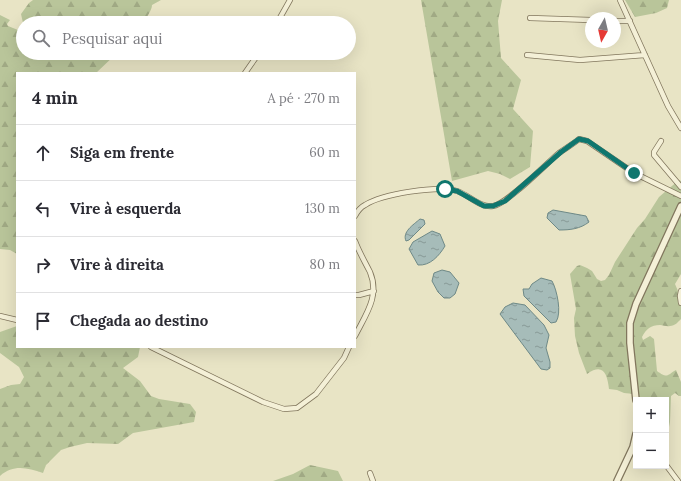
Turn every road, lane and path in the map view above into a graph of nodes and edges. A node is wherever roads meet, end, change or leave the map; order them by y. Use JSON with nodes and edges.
{"nodes":[{"id":1,"x":290,"y":0,"type":"edge"},
{"id":2,"x":620,"y":0,"type":"edge"},
{"id":3,"x":281,"y":16,"type":"edge"},
{"id":4,"x":530,"y":18,"type":"dead end"},
{"id":5,"x":585,"y":20,"type":"edge"},
{"id":6,"x":621,"y":21,"type":"edge"},
{"id":7,"x":630,"y":22,"type":"junction"},
{"id":8,"x":527,"y":55,"type":"dead end"},
{"id":9,"x":645,"y":55,"type":"junction"},
{"id":10,"x":254,"y":60,"type":"edge"},
{"id":11,"x":246,"y":72,"type":"edge"},
{"id":12,"x":681,"y":128,"type":"edge"},
{"id":13,"x":661,"y":141,"type":"dead end"},
{"id":14,"x":681,"y":188,"type":"edge"},
{"id":15,"x":681,"y":196,"type":"edge"},
{"id":16,"x":681,"y":206,"type":"edge"},
{"id":17,"x":356,"y":215,"type":"edge"},
{"id":18,"x":356,"y":243,"type":"edge"},
{"id":19,"x":374,"y":291,"type":"junction"},
{"id":20,"x":681,"y":291,"type":"edge"},
{"id":21,"x":356,"y":295,"type":"edge"},
{"id":22,"x":681,"y":303,"type":"edge"},
{"id":23,"x":0,"y":316,"type":"edge"},
{"id":24,"x":16,"y":320,"type":"edge"},
{"id":25,"x":356,"y":334,"type":"edge"},
{"id":26,"x":153,"y":348,"type":"edge"},
{"id":27,"x":349,"y":348,"type":"edge"},
{"id":28,"x":636,"y":397,"type":"edge"},
{"id":29,"x":633,"y":447,"type":"edge"},
{"id":30,"x":669,"y":469,"type":"edge"},
{"id":31,"x":370,"y":473,"type":"dead end"},
{"id":32,"x":373,"y":481,"type":"edge"},
{"id":33,"x":617,"y":481,"type":"edge"},
{"id":34,"x":678,"y":481,"type":"edge"}],
"edges":[{"from":1,"to":3,"type":"street"},
{"from":2,"to":7,"type":"street"},
{"from":4,"to":5,"type":"street"},
{"from":6,"to":7,"type":"street"},
{"from":7,"to":9,"type":"street"},
{"from":8,"to":9,"type":"street"},
{"from":9,"to":12,"type":"street"},
{"from":10,"to":11,"type":"street"},
{"from":13,"to":14,"type":"street"},
{"from":15,"to":17,"type":"street"},
{"from":16,"to":28,"type":"street"},
{"from":18,"to":19,"type":"street"},
{"from":19,"to":21,"type":"street"},
{"from":19,"to":25,"type":"street"},
{"from":20,"to":22,"type":"street"},
{"from":23,"to":24,"type":"street"},
{"from":26,"to":27,"type":"street"},
{"from":29,"to":33,"type":"street"},
{"from":30,"to":34,"type":"street"},
{"from":31,"to":32,"type":"street"}]}
